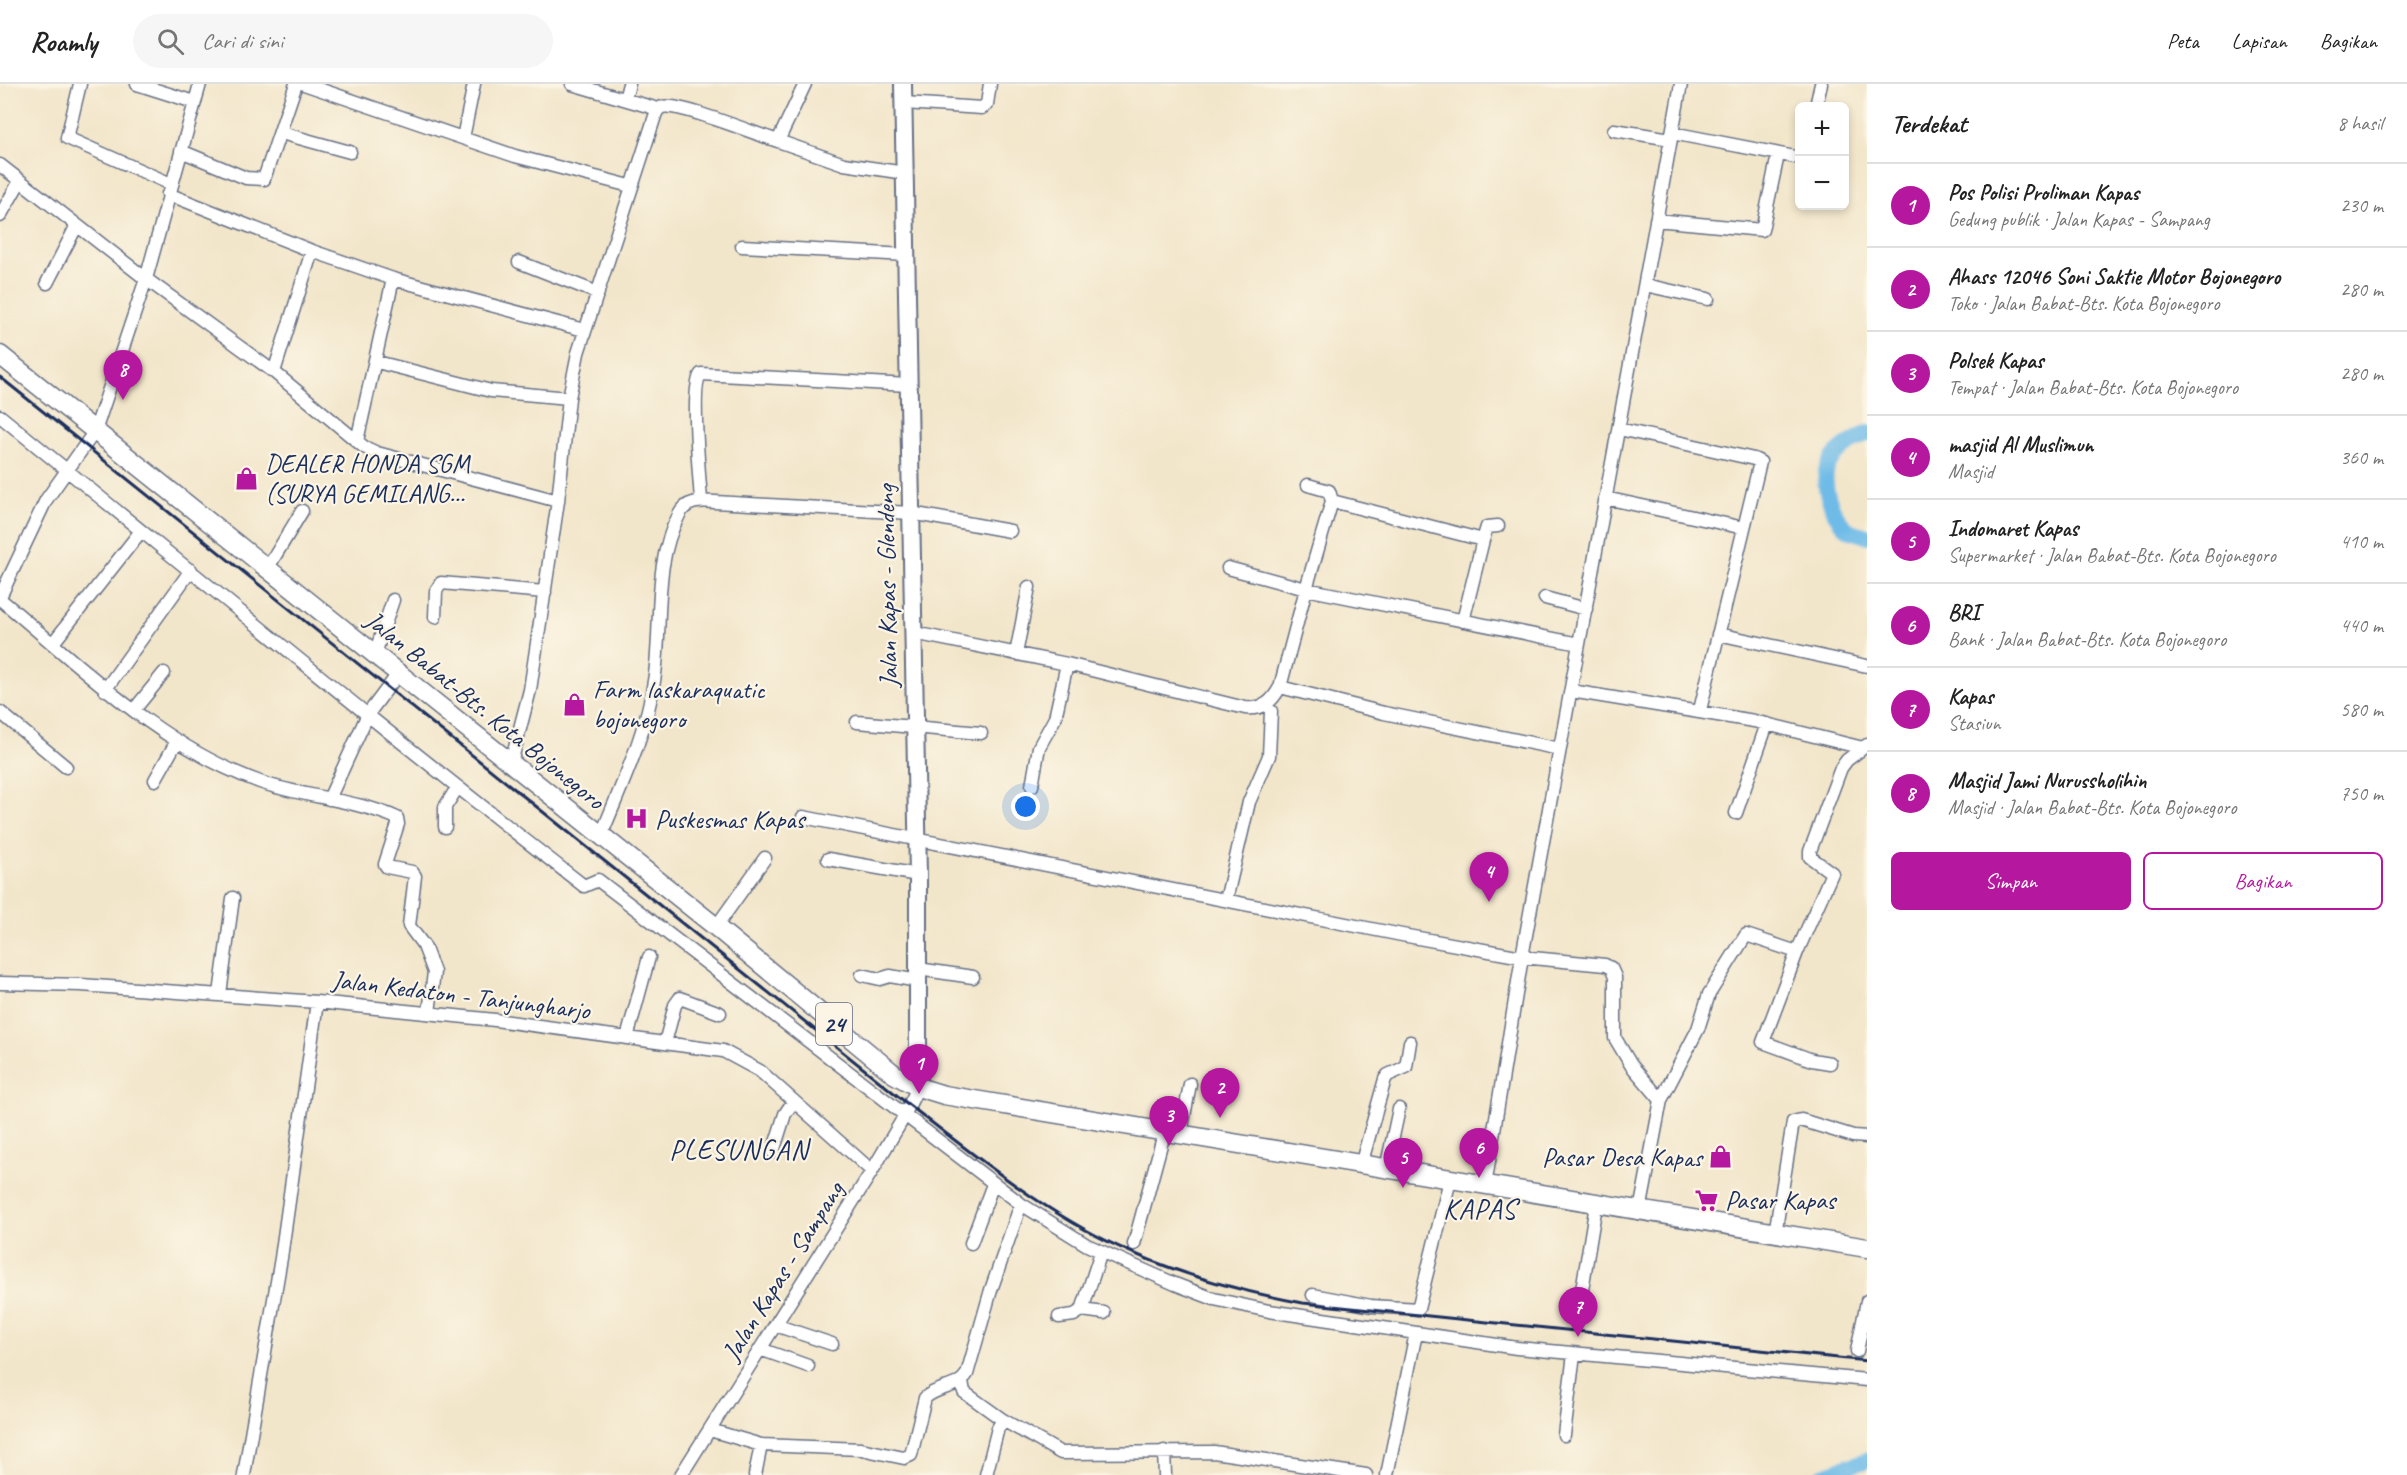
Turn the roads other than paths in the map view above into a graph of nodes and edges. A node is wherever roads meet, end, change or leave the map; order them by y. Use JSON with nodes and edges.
{"nodes":[{"id":1,"x":80,"y":84,"type":"edge"},
{"id":2,"x":137,"y":84,"type":"edge"},
{"id":3,"x":200,"y":84,"type":"edge"},
{"id":4,"x":296,"y":84,"type":"edge"},
{"id":5,"x":304,"y":84,"type":"edge"},
{"id":6,"x":474,"y":84,"type":"edge"},
{"id":7,"x":572,"y":84,"type":"edge"},
{"id":8,"x":629,"y":84,"type":"edge"},
{"id":9,"x":805,"y":84,"type":"edge"},
{"id":10,"x":903,"y":84,"type":"edge"},
{"id":11,"x":990,"y":84,"type":"edge"},
{"id":12,"x":1681,"y":84,"type":"edge"},
{"id":13,"x":1821,"y":84,"type":"edge"},
{"id":14,"x":625,"y":99,"type":"junction"},
{"id":15,"x":195,"y":102,"type":"junction"},
{"id":16,"x":1817,"y":102,"type":"edge"},
{"id":17,"x":904,"y":104,"type":"junction"},
{"id":18,"x":658,"y":109,"type":"junction"},
{"id":19,"x":1614,"y":130,"type":"dead end"},
{"id":20,"x":281,"y":134,"type":"junction"},
{"id":21,"x":1672,"y":136,"type":"junction"},
{"id":22,"x":463,"y":138,"type":"junction"},
{"id":23,"x":778,"y":141,"type":"junction"},
{"id":24,"x":180,"y":151,"type":"junction"},
{"id":25,"x":350,"y":152,"type":"dead end"},
{"id":26,"x":1778,"y":155,"type":"junction"},
{"id":27,"x":1795,"y":157,"type":"edge"},
{"id":28,"x":0,"y":165,"type":"edge"},
{"id":29,"x":905,"y":173,"type":"junction"},
{"id":30,"x":20,"y":181,"type":"junction"},
{"id":31,"x":630,"y":186,"type":"junction"},
{"id":32,"x":170,"y":189,"type":"junction"},
{"id":33,"x":0,"y":216,"type":"edge"},
{"id":34,"x":1656,"y":220,"type":"junction"},
{"id":35,"x":76,"y":226,"type":"junction"},
{"id":36,"x":742,"y":246,"type":"dead end"},
{"id":37,"x":312,"y":251,"type":"junction"},
{"id":38,"x":907,"y":255,"type":"junction"},
{"id":39,"x":519,"y":262,"type":"dead end"},
{"id":40,"x":146,"y":279,"type":"junction"},
{"id":41,"x":393,"y":279,"type":"junction"},
{"id":42,"x":47,"y":283,"type":"dead end"},
{"id":43,"x":1645,"y":285,"type":"junction"},
{"id":44,"x":598,"y":293,"type":"junction"},
{"id":45,"x":1708,"y":299,"type":"dead end"},
{"id":46,"x":584,"y":330,"type":"junction"},
{"id":47,"x":0,"y":355,"type":"edge"},
{"id":48,"x":377,"y":362,"type":"junction"},
{"id":49,"x":274,"y":372,"type":"junction"},
{"id":50,"x":909,"y":385,"type":"junction"},
{"id":51,"x":569,"y":398,"type":"junction"},
{"id":52,"x":0,"y":416,"type":"edge"},
{"id":53,"x":1619,"y":429,"type":"junction"},
{"id":54,"x":95,"y":431,"type":"junction"},
{"id":55,"x":357,"y":441,"type":"junction"},
{"id":56,"x":66,"y":469,"type":"junction"},
{"id":57,"x":1308,"y":485,"type":"dead end"},
{"id":58,"x":1605,"y":498,"type":"junction"},
{"id":59,"x":558,"y":501,"type":"junction"},
{"id":60,"x":701,"y":501,"type":"junction"},
{"id":61,"x":1332,"y":501,"type":"junction"},
{"id":62,"x":302,"y":511,"type":"dead end"},
{"id":63,"x":911,"y":513,"type":"junction"},
{"id":64,"x":1498,"y":526,"type":"dead end"},
{"id":65,"x":1744,"y":528,"type":"junction"},
{"id":66,"x":141,"y":531,"type":"junction"},
{"id":67,"x":1010,"y":531,"type":"dead end"},
{"id":68,"x":1483,"y":540,"type":"junction"},
{"id":69,"x":1228,"y":568,"type":"dead end"},
{"id":70,"x":267,"y":569,"type":"junction"},
{"id":71,"x":191,"y":570,"type":"junction"},
{"id":72,"x":1029,"y":587,"type":"dead end"},
{"id":73,"x":1306,"y":588,"type":"junction"},
{"id":74,"x":545,"y":592,"type":"junction"},
{"id":75,"x":0,"y":598,"type":"edge"},
{"id":76,"x":1545,"y":598,"type":"dead end"},
{"id":77,"x":393,"y":600,"type":"dead end"},
{"id":78,"x":1586,"y":609,"type":"junction"},
{"id":79,"x":435,"y":617,"type":"dead end"},
{"id":80,"x":1463,"y":621,"type":"junction"},
{"id":81,"x":914,"y":633,"type":"junction"},
{"id":82,"x":1718,"y":633,"type":"junction"},
{"id":83,"x":53,"y":643,"type":"junction"},
{"id":84,"x":1579,"y":644,"type":"junction"},
{"id":85,"x":375,"y":654,"type":"junction"},
{"id":86,"x":1016,"y":654,"type":"junction"},
{"id":87,"x":1067,"y":664,"type":"junction"},
{"id":88,"x":1867,"y":666,"type":"edge"},
{"id":89,"x":164,"y":673,"type":"dead end"},
{"id":90,"x":398,"y":674,"type":"junction"},
{"id":91,"x":105,"y":690,"type":"junction"},
{"id":92,"x":1278,"y":691,"type":"junction"},
{"id":93,"x":1571,"y":691,"type":"junction"},
{"id":94,"x":1256,"y":709,"type":"junction"},
{"id":95,"x":134,"y":710,"type":"junction"},
{"id":96,"x":1700,"y":710,"type":"junction"},
{"id":97,"x":1271,"y":711,"type":"junction"},
{"id":98,"x":0,"y":712,"type":"edge"},
{"id":99,"x":368,"y":714,"type":"junction"},
{"id":100,"x":857,"y":722,"type":"dead end"},
{"id":101,"x":1767,"y":724,"type":"junction"},
{"id":102,"x":915,"y":728,"type":"junction"},
{"id":103,"x":981,"y":733,"type":"dead end"},
{"id":104,"x":177,"y":741,"type":"junction"},
{"id":105,"x":1865,"y":747,"type":"edge"},
{"id":106,"x":1560,"y":749,"type":"junction"},
{"id":107,"x":511,"y":763,"type":"junction"},
{"id":108,"x":66,"y":766,"type":"dead end"},
{"id":109,"x":155,"y":780,"type":"dead end"},
{"id":110,"x":1032,"y":786,"type":"dead end"},
{"id":111,"x":457,"y":788,"type":"junction"},
{"id":112,"x":329,"y":799,"type":"junction"},
{"id":113,"x":1736,"y":813,"type":"dead end"},
{"id":114,"x":803,"y":817,"type":"dead end"},
{"id":115,"x":445,"y":827,"type":"dead end"},
{"id":116,"x":601,"y":836,"type":"junction"},
{"id":117,"x":917,"y":840,"type":"junction"},
{"id":118,"x":765,"y":858,"type":"dead end"},
{"id":119,"x":828,"y":860,"type":"dead end"},
{"id":120,"x":918,"y":875,"type":"junction"},
{"id":121,"x":233,"y":898,"type":"dead end"},
{"id":122,"x":1226,"y":900,"type":"junction"},
{"id":123,"x":716,"y":927,"type":"junction"},
{"id":124,"x":1797,"y":952,"type":"junction"},
{"id":125,"x":649,"y":957,"type":"dead end"},
{"id":126,"x":1522,"y":957,"type":"junction"},
{"id":127,"x":862,"y":975,"type":"dead end"},
{"id":128,"x":918,"y":975,"type":"junction"},
{"id":129,"x":974,"y":977,"type":"dead end"},
{"id":130,"x":0,"y":983,"type":"edge"},
{"id":131,"x":220,"y":994,"type":"junction"},
{"id":132,"x":317,"y":1002,"type":"junction"},
{"id":133,"x":429,"y":1013,"type":"junction"},
{"id":134,"x":720,"y":1013,"type":"dead end"},
{"id":135,"x":627,"y":1038,"type":"junction"},
{"id":136,"x":1410,"y":1042,"type":"dead end"},
{"id":137,"x":665,"y":1043,"type":"junction"},
{"id":138,"x":1830,"y":1063,"type":"dead end"},
{"id":139,"x":1190,"y":1084,"type":"dead end"},
{"id":140,"x":918,"y":1087,"type":"junction"},
{"id":141,"x":1661,"y":1100,"type":"junction"},
{"id":142,"x":793,"y":1102,"type":"junction"},
{"id":143,"x":1399,"y":1109,"type":"dead end"},
{"id":144,"x":904,"y":1116,"type":"junction"},
{"id":145,"x":1173,"y":1131,"type":"junction"},
{"id":146,"x":1867,"y":1137,"type":"edge"},
{"id":147,"x":773,"y":1152,"type":"dead end"},
{"id":148,"x":1361,"y":1165,"type":"junction"},
{"id":149,"x":1386,"y":1169,"type":"junction"},
{"id":150,"x":872,"y":1171,"type":"junction"},
{"id":151,"x":1450,"y":1180,"type":"junction"},
{"id":152,"x":993,"y":1184,"type":"junction"},
{"id":153,"x":1485,"y":1186,"type":"junction"},
{"id":154,"x":1021,"y":1204,"type":"junction"},
{"id":155,"x":1596,"y":1205,"type":"junction"},
{"id":156,"x":1640,"y":1211,"type":"junction"},
{"id":157,"x":1775,"y":1234,"type":"junction"},
{"id":158,"x":971,"y":1243,"type":"dead end"},
{"id":159,"x":1134,"y":1244,"type":"dead end"},
{"id":160,"x":1867,"y":1248,"type":"edge"},
{"id":161,"x":1101,"y":1252,"type":"junction"},
{"id":162,"x":1313,"y":1295,"type":"dead end"},
{"id":163,"x":1581,"y":1296,"type":"dead end"},
{"id":164,"x":1867,"y":1301,"type":"edge"},
{"id":165,"x":1082,"y":1310,"type":"junction"},
{"id":166,"x":1104,"y":1313,"type":"dead end"},
{"id":167,"x":1059,"y":1317,"type":"dead end"},
{"id":168,"x":776,"y":1325,"type":"junction"},
{"id":169,"x":1416,"y":1333,"type":"junction"},
{"id":170,"x":832,"y":1344,"type":"dead end"},
{"id":171,"x":760,"y":1349,"type":"junction"},
{"id":172,"x":1857,"y":1351,"type":"dead end"},
{"id":173,"x":1574,"y":1354,"type":"junction"},
{"id":174,"x":808,"y":1366,"type":"dead end"},
{"id":175,"x":1867,"y":1380,"type":"edge"},
{"id":176,"x":962,"y":1382,"type":"junction"},
{"id":177,"x":1003,"y":1420,"type":"junction"},
{"id":178,"x":710,"y":1430,"type":"junction"},
{"id":179,"x":1564,"y":1435,"type":"dead end"},
{"id":180,"x":761,"y":1445,"type":"junction"},
{"id":181,"x":1164,"y":1451,"type":"junction"},
{"id":182,"x":244,"y":1475,"type":"edge"},
{"id":183,"x":681,"y":1475,"type":"edge"},
{"id":184,"x":754,"y":1475,"type":"edge"},
{"id":185,"x":986,"y":1475,"type":"edge"},
{"id":186,"x":1165,"y":1475,"type":"edge"},
{"id":187,"x":1366,"y":1475,"type":"edge"},
{"id":188,"x":1387,"y":1475,"type":"edge"}],
"edges":[{"from":1,"to":32,"type":"street"},
{"from":2,"to":15,"type":"street"},
{"from":3,"to":15,"type":"street"},
{"from":4,"to":20,"type":"street"},
{"from":5,"to":22,"type":"street"},
{"from":6,"to":22,"type":"street"},
{"from":7,"to":14,"type":"street"},
{"from":8,"to":14,"type":"street"},
{"from":9,"to":23,"type":"street"},
{"from":10,"to":17,"type":"main road","name":"Jalan Kapas - Glendeng"},
{"from":11,"to":17,"type":"street"},
{"from":12,"to":21,"type":"street"},
{"from":13,"to":16,"type":"street"},
{"from":14,"to":18,"type":"street"},
{"from":15,"to":24,"type":"street"},
{"from":17,"to":29,"type":"main road","name":"Jalan Kapas - Glendeng"},
{"from":18,"to":23,"type":"street"},
{"from":18,"to":31,"type":"street"},
{"from":19,"to":21,"type":"street"},
{"from":20,"to":24,"type":"street"},
{"from":20,"to":25,"type":"street"},
{"from":21,"to":26,"type":"street"},
{"from":21,"to":34,"type":"street"},
{"from":22,"to":31,"type":"street"},
{"from":23,"to":29,"type":"street"},
{"from":24,"to":32,"type":"street"},
{"from":26,"to":27,"type":"street"},
{"from":26,"to":34,"type":"street"},
{"from":28,"to":30,"type":"street"},
{"from":29,"to":38,"type":"main road","name":"Jalan Kapas - Glendeng"},
{"from":30,"to":33,"type":"street"},
{"from":30,"to":35,"type":"street"},
{"from":31,"to":44,"type":"street"},
{"from":32,"to":37,"type":"street"},
{"from":32,"to":40,"type":"street"},
{"from":34,"to":43,"type":"street"},
{"from":35,"to":40,"type":"street"},
{"from":35,"to":42,"type":"street"},
{"from":36,"to":38,"type":"street"},
{"from":37,"to":41,"type":"street"},
{"from":37,"to":49,"type":"street"},
{"from":38,"to":50,"type":"main road","name":"Jalan Kapas - Glendeng"},
{"from":39,"to":44,"type":"street"},
{"from":40,"to":49,"type":"street"},
{"from":40,"to":54,"type":"street"},
{"from":41,"to":46,"type":"street"},
{"from":41,"to":48,"type":"street"},
{"from":43,"to":45,"type":"street"},
{"from":43,"to":53,"type":"street"},
{"from":44,"to":46,"type":"street"},
{"from":46,"to":51,"type":"street"},
{"from":47,"to":54,"type":"highway","name":"Jalan Babat-Bts. Kota Bojonegoro","number":"24"},
{"from":48,"to":51,"type":"street"},
{"from":48,"to":55,"type":"street"},
{"from":49,"to":55,"type":"street"},
{"from":50,"to":60,"type":"street"},
{"from":50,"to":63,"type":"main road","name":"Jalan Kapas - Glendeng"},
{"from":51,"to":59,"type":"street"},
{"from":52,"to":56,"type":"street"},
{"from":53,"to":58,"type":"street"},
{"from":53,"to":65,"type":"street"},
{"from":54,"to":56,"type":"street"},
{"from":54,"to":70,"type":"highway","name":"Jalan Babat-Bts. Kota Bojonegoro","number":"24"},
{"from":55,"to":59,"type":"street"},
{"from":56,"to":66,"type":"street"},
{"from":56,"to":75,"type":"street"},
{"from":57,"to":61,"type":"street"},
{"from":58,"to":65,"type":"street"},
{"from":58,"to":78,"type":"street"},
{"from":59,"to":74,"type":"street"},
{"from":60,"to":63,"type":"street"},
{"from":60,"to":116,"type":"street"},
{"from":61,"to":68,"type":"street"},
{"from":61,"to":73,"type":"street"},
{"from":62,"to":70,"type":"street"},
{"from":63,"to":67,"type":"street"},
{"from":63,"to":81,"type":"main road","name":"Jalan Kapas - Glendeng"},
{"from":64,"to":68,"type":"street"},
{"from":65,"to":82,"type":"street"},
{"from":66,"to":71,"type":"street"},
{"from":66,"to":83,"type":"street"},
{"from":68,"to":80,"type":"street"},
{"from":69,"to":73,"type":"street"},
{"from":70,"to":85,"type":"highway","name":"Jalan Babat-Bts. Kota Bojonegoro","number":"24"},
{"from":71,"to":91,"type":"street"},
{"from":71,"to":99,"type":"street"},
{"from":72,"to":86,"type":"street"},
{"from":73,"to":80,"type":"street"},
{"from":73,"to":92,"type":"street"},
{"from":74,"to":79,"type":"street"},
{"from":74,"to":107,"type":"street"},
{"from":75,"to":83,"type":"street"},
{"from":76,"to":78,"type":"street"},
{"from":77,"to":85,"type":"street"},
{"from":78,"to":84,"type":"street"},
{"from":80,"to":84,"type":"street"},
{"from":81,"to":86,"type":"street"},
{"from":81,"to":102,"type":"main road","name":"Jalan Kapas - Glendeng"},
{"from":82,"to":88,"type":"street"},
{"from":82,"to":96,"type":"street"},
{"from":83,"to":91,"type":"street"},
{"from":84,"to":93,"type":"street"},
{"from":85,"to":90,"type":"highway","name":"Jalan Babat-Bts. Kota Bojonegoro","number":"24"},
{"from":86,"to":87,"type":"street"},
{"from":87,"to":94,"type":"street"},
{"from":87,"to":110,"type":"street"},
{"from":89,"to":95,"type":"street"},
{"from":90,"to":99,"type":"street"},
{"from":90,"to":107,"type":"highway","name":"Jalan Babat-Bts. Kota Bojonegoro","number":"24"},
{"from":91,"to":95,"type":"street"},
{"from":92,"to":94,"type":"street"},
{"from":92,"to":97,"type":"street"},
{"from":92,"to":106,"type":"street"},
{"from":93,"to":96,"type":"street"},
{"from":93,"to":106,"type":"street"},
{"from":94,"to":97,"type":"street"},
{"from":95,"to":104,"type":"street"},
{"from":96,"to":101,"type":"street"},
{"from":97,"to":122,"type":"street"},
{"from":98,"to":108,"type":"street"},
{"from":99,"to":111,"type":"street"},
{"from":99,"to":112,"type":"street"},
{"from":100,"to":102,"type":"street"},
{"from":101,"to":105,"type":"street"},
{"from":101,"to":113,"type":"street"},
{"from":102,"to":103,"type":"street"},
{"from":102,"to":117,"type":"main road","name":"Jalan Kapas - Glendeng"},
{"from":104,"to":109,"type":"street"},
{"from":104,"to":112,"type":"street"},
{"from":105,"to":124,"type":"street"},
{"from":106,"to":126,"type":"street"},
{"from":107,"to":116,"type":"highway","name":"Jalan Babat-Bts. Kota Bojonegoro","number":"24"},
{"from":111,"to":115,"type":"street"},
{"from":111,"to":144,"type":"street"},
{"from":112,"to":133,"type":"street"},
{"from":114,"to":117,"type":"street"},
{"from":116,"to":123,"type":"highway","name":"Jalan Babat-Bts. Kota Bojonegoro","number":"24"},
{"from":117,"to":120,"type":"main road","name":"Jalan Kapas - Glendeng"},
{"from":117,"to":122,"type":"street"},
{"from":118,"to":123,"type":"street"},
{"from":119,"to":120,"type":"street"},
{"from":120,"to":128,"type":"main road","name":"Jalan Kapas - Glendeng"},
{"from":121,"to":131,"type":"street"},
{"from":122,"to":126,"type":"street"},
{"from":123,"to":140,"type":"highway","name":"Jalan Babat-Bts. Kota Bojonegoro","number":"24"},
{"from":124,"to":138,"type":"street"},
{"from":124,"to":141,"type":"street"},
{"from":125,"to":135,"type":"street"},
{"from":126,"to":141,"type":"street"},
{"from":126,"to":153,"type":"street"},
{"from":127,"to":128,"type":"street"},
{"from":128,"to":129,"type":"street"},
{"from":128,"to":140,"type":"main road","name":"Jalan Kapas - Glendeng"},
{"from":130,"to":131,"type":"street","name":"Jalan Kedaton - Tanjungharjo"},
{"from":131,"to":132,"type":"street","name":"Jalan Kedaton - Tanjungharjo"},
{"from":132,"to":133,"type":"street","name":"Jalan Kedaton - Tanjungharjo"},
{"from":132,"to":182,"type":"street"},
{"from":133,"to":135,"type":"street","name":"Jalan Kedaton - Tanjungharjo"},
{"from":134,"to":137,"type":"street"},
{"from":135,"to":137,"type":"street","name":"Jalan Kedaton - Tanjungharjo"},
{"from":136,"to":148,"type":"street"},
{"from":137,"to":142,"type":"street","name":"Jalan Kedaton - Tanjungharjo"},
{"from":139,"to":145,"type":"street"},
{"from":140,"to":144,"type":"street","name":"Jalan Kapas - Sampang"},
{"from":140,"to":145,"type":"highway","name":"Jalan Babat-Bts. Kota Bojonegoro","number":"24"},
{"from":141,"to":156,"type":"street"},
{"from":142,"to":147,"type":"street"},
{"from":142,"to":150,"type":"street","name":"Jalan Kedaton - Tanjungharjo"},
{"from":143,"to":149,"type":"street"},
{"from":144,"to":150,"type":"street","name":"Jalan Kapas - Sampang"},
{"from":144,"to":152,"type":"street"},
{"from":145,"to":148,"type":"highway","name":"Jalan Babat-Bts. Kota Bojonegoro","number":"24"},
{"from":145,"to":159,"type":"street"},
{"from":146,"to":157,"type":"street"},
{"from":148,"to":149,"type":"highway","name":"Jalan Babat-Bts. Kota Bojonegoro","number":"24"},
{"from":149,"to":151,"type":"highway","name":"Jalan Babat-Bts. Kota Bojonegoro","number":"24"},
{"from":150,"to":168,"type":"street","name":"Jalan Kapas - Sampang"},
{"from":151,"to":153,"type":"highway","name":"Jalan Babat-Bts. Kota Bojonegoro","number":"24"},
{"from":151,"to":162,"type":"street"},
{"from":152,"to":154,"type":"street"},
{"from":152,"to":158,"type":"street"},
{"from":153,"to":155,"type":"highway","name":"Jalan Babat-Bts. Kota Bojonegoro","number":"24"},
{"from":154,"to":161,"type":"street"},
{"from":154,"to":176,"type":"street"},
{"from":155,"to":156,"type":"highway","name":"Jalan Babat-Bts. Kota Bojonegoro","number":"24"},
{"from":155,"to":163,"type":"street"},
{"from":156,"to":157,"type":"highway","name":"Jalan Babat-Bts. Kota Bojonegoro","number":"24"},
{"from":157,"to":160,"type":"highway","name":"Jalan Babat-Bts. Kota Bojonegoro","number":"24"},
{"from":161,"to":165,"type":"street"},
{"from":161,"to":169,"type":"street"},
{"from":164,"to":172,"type":"street"},
{"from":165,"to":166,"type":"street"},
{"from":165,"to":167,"type":"street"},
{"from":168,"to":170,"type":"street"},
{"from":168,"to":171,"type":"street","name":"Jalan Kapas - Sampang"},
{"from":169,"to":173,"type":"street"},
{"from":169,"to":188,"type":"street"},
{"from":171,"to":174,"type":"street"},
{"from":171,"to":178,"type":"street","name":"Jalan Kapas - Sampang"},
{"from":173,"to":175,"type":"street"},
{"from":173,"to":179,"type":"street"},
{"from":176,"to":177,"type":"street"},
{"from":176,"to":180,"type":"street"},
{"from":177,"to":181,"type":"street"},
{"from":177,"to":185,"type":"street"},
{"from":178,"to":180,"type":"street"},
{"from":178,"to":183,"type":"street","name":"Jalan Kapas - Sampang"},
{"from":180,"to":184,"type":"street"},
{"from":181,"to":186,"type":"street"},
{"from":181,"to":187,"type":"street"}]}
